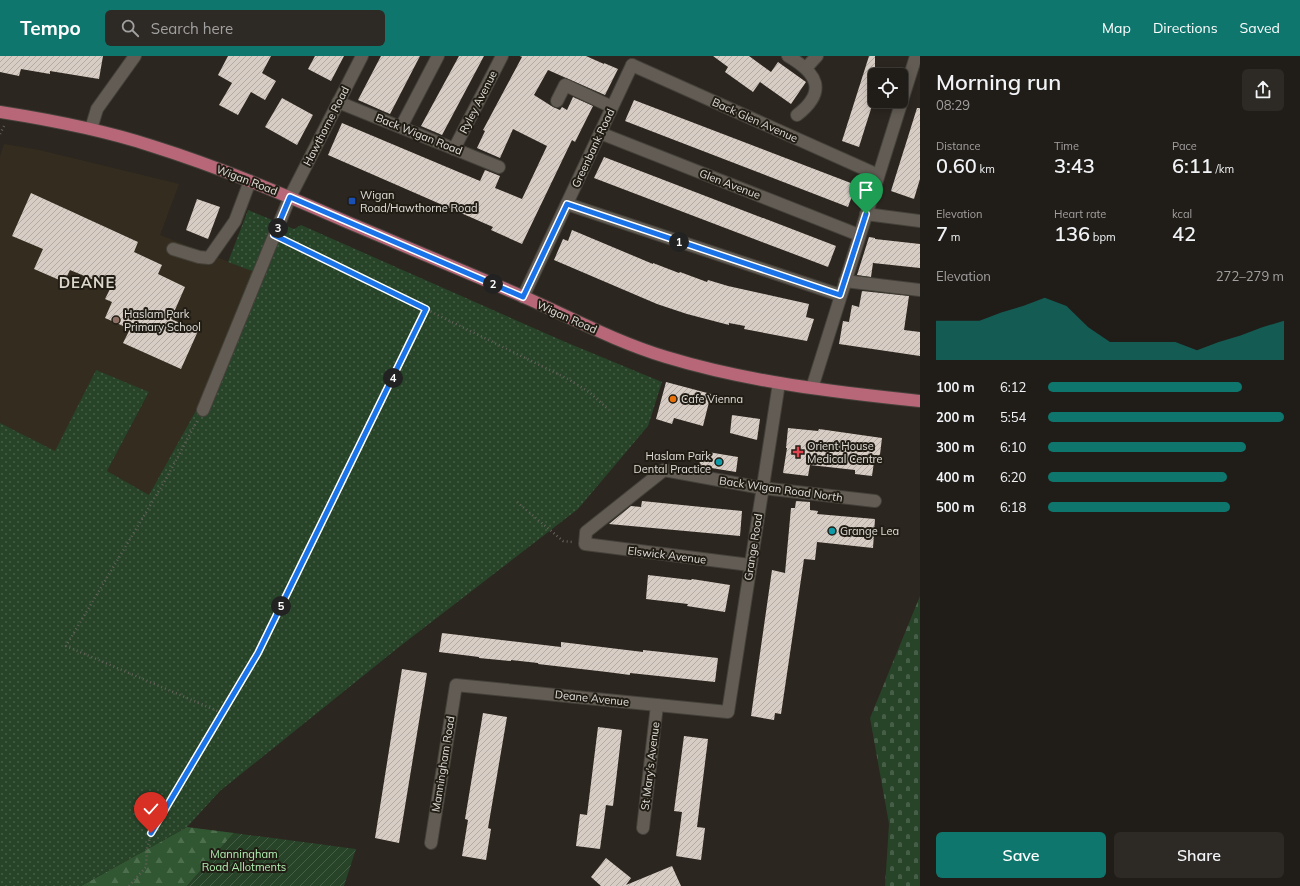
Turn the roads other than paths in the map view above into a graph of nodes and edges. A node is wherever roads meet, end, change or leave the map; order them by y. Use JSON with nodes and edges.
{"nodes":[{"id":1,"x":135,"y":56,"type":"edge"},
{"id":2,"x":362,"y":56,"type":"edge"},
{"id":3,"x":438,"y":56,"type":"edge"},
{"id":4,"x":502,"y":56,"type":"edge"},
{"id":5,"x":788,"y":56,"type":"edge"},
{"id":6,"x":817,"y":56,"type":"edge"},
{"id":7,"x":916,"y":56,"type":"edge"},
{"id":8,"x":629,"y":61,"type":"edge"},
{"id":9,"x":806,"y":68,"type":"junction"},
{"id":10,"x":557,"y":101,"type":"dead end"},
{"id":11,"x":338,"y":102,"type":"junction"},
{"id":12,"x":612,"y":107,"type":"junction"},
{"id":13,"x":0,"y":112,"type":"edge"},
{"id":14,"x":797,"y":115,"type":"dead end"},
{"id":15,"x":401,"y":127,"type":"junction"},
{"id":16,"x":91,"y":129,"type":"junction"},
{"id":17,"x":600,"y":133,"type":"junction"},
{"id":18,"x":454,"y":149,"type":"junction"},
{"id":19,"x":499,"y":167,"type":"dead end"},
{"id":20,"x":878,"y":175,"type":"junction"},
{"id":21,"x":250,"y":181,"type":"junction"},
{"id":22,"x":290,"y":197,"type":"junction"},
{"id":23,"x":567,"y":204,"type":"junction"},
{"id":24,"x":866,"y":214,"type":"junction"},
{"id":25,"x":920,"y":221,"type":"edge"},
{"id":26,"x":859,"y":235,"type":"junction"},
{"id":27,"x":172,"y":249,"type":"dead end"},
{"id":28,"x":845,"y":281,"type":"junction"},
{"id":29,"x":920,"y":290,"type":"edge"},
{"id":30,"x":840,"y":295,"type":"junction"},
{"id":31,"x":523,"y":297,"type":"junction"},
{"id":32,"x":779,"y":383,"type":"junction"},
{"id":33,"x":812,"y":388,"type":"junction"},
{"id":34,"x":920,"y":401,"type":"edge"},
{"id":35,"x":203,"y":410,"type":"road end"},
{"id":36,"x":762,"y":488,"type":"junction"},
{"id":37,"x":875,"y":501,"type":"dead end"},
{"id":38,"x":584,"y":544,"type":"joint"},
{"id":39,"x":750,"y":565,"type":"junction"},
{"id":40,"x":456,"y":685,"type":"joint"},
{"id":41,"x":657,"y":705,"type":"junction"},
{"id":42,"x":728,"y":712,"type":"joint"},
{"id":43,"x":643,"y":828,"type":"dead end"},
{"id":44,"x":431,"y":843,"type":"dead end"}],
"edges":[{"from":1,"to":16,"type":"street"},
{"from":2,"to":11,"type":"street","name":"Hawthorne Road"},
{"from":3,"to":15,"type":"street"},
{"from":4,"to":18,"type":"street","name":"Ryley Avenue"},
{"from":5,"to":9,"type":"street"},
{"from":6,"to":9,"type":"street"},
{"from":7,"to":20,"type":"street"},
{"from":8,"to":12,"type":"street","name":"Greenbank Road"},
{"from":8,"to":20,"type":"street","name":"Back Glen Avenue"},
{"from":9,"to":14,"type":"street"},
{"from":10,"to":12,"type":"street"},
{"from":11,"to":15,"type":"street","name":"Back Wigan Road"},
{"from":11,"to":22,"type":"street","name":"Hawthorne Road"},
{"from":12,"to":17,"type":"street","name":"Greenbank Road"},
{"from":13,"to":16,"type":"main road","name":"Wigan Road"},
{"from":15,"to":18,"type":"street","name":"Back Wigan Road"},
{"from":16,"to":21,"type":"main road","name":"Wigan Road"},
{"from":17,"to":23,"type":"street","name":"Greenbank Road"},
{"from":17,"to":26,"type":"street","name":"Glen Avenue"},
{"from":18,"to":19,"type":"street","name":"Back Wigan Road"},
{"from":20,"to":24,"type":"street"},
{"from":21,"to":22,"type":"main road","name":"Wigan Road"},
{"from":21,"to":27,"type":"street"},
{"from":22,"to":31,"type":"main road","name":"Wigan Road"},
{"from":22,"to":35,"type":"street","name":"Hawthorne Road"},
{"from":23,"to":30,"type":"street"},
{"from":23,"to":31,"type":"street","name":"Greenbank Road"},
{"from":24,"to":25,"type":"street"},
{"from":24,"to":26,"type":"street"},
{"from":26,"to":28,"type":"street"},
{"from":28,"to":29,"type":"street"},
{"from":28,"to":30,"type":"street"},
{"from":30,"to":33,"type":"street"},
{"from":31,"to":32,"type":"main road","name":"Wigan Road"},
{"from":32,"to":33,"type":"main road","name":"Wigan Road"},
{"from":32,"to":36,"type":"street","name":"Grange Road"},
{"from":33,"to":34,"type":"main road","name":"Wigan Road"},
{"from":36,"to":37,"type":"street","name":"Back Wigan Road North"},
{"from":36,"to":38,"type":"street","name":"Back Wigan Road North"},
{"from":36,"to":39,"type":"street","name":"Grange Road"},
{"from":38,"to":39,"type":"street","name":"Elswick Avenue"},
{"from":39,"to":42,"type":"street","name":"Grange Road"},
{"from":40,"to":41,"type":"street","name":"Deane Avenue"},
{"from":40,"to":44,"type":"street","name":"Manningham Road"},
{"from":41,"to":42,"type":"street","name":"Deane Avenue"},
{"from":41,"to":43,"type":"street","name":"St Mary's Avenue"}]}
